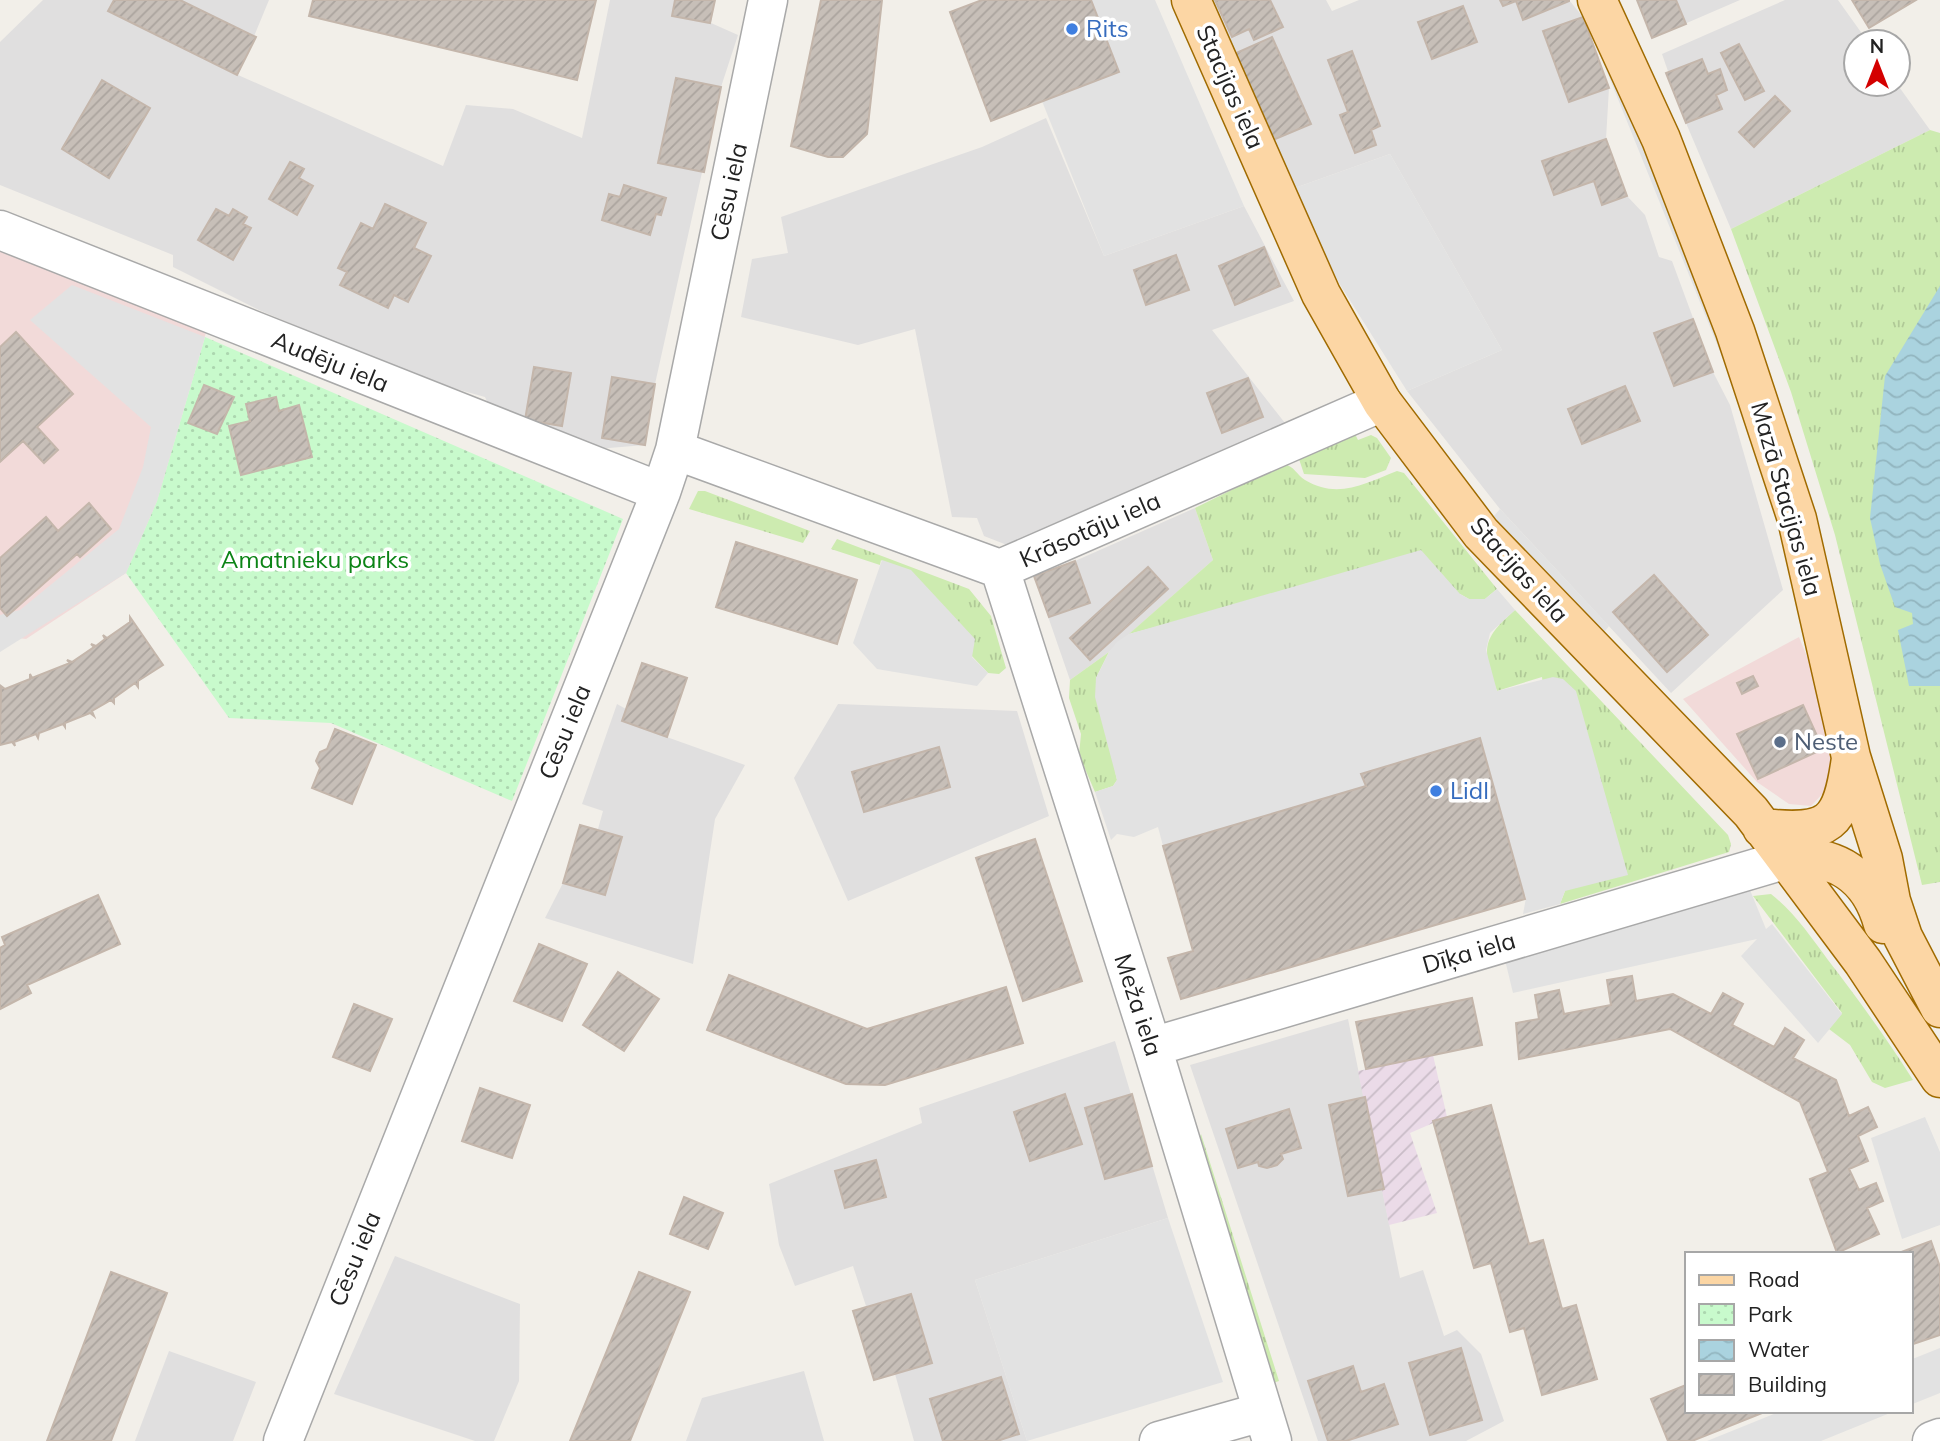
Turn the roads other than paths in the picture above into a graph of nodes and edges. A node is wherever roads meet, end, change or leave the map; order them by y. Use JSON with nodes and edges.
{"nodes":[{"id":1,"x":768,"y":0,"type":"edge"},
{"id":2,"x":1191,"y":0,"type":"edge"},
{"id":3,"x":1597,"y":0,"type":"edge"},
{"id":4,"x":0,"y":230,"type":"edge"},
{"id":5,"x":1381,"y":402,"type":"junction"},
{"id":6,"x":675,"y":450,"type":"junction"},
{"id":7,"x":661,"y":492,"type":"junction"},
{"id":8,"x":1000,"y":569,"type":"junction"},
{"id":9,"x":1851,"y":757,"type":"junction"},
{"id":10,"x":1762,"y":828,"type":"junction"},
{"id":11,"x":1787,"y":859,"type":"junction"},
{"id":12,"x":1940,"y":1008,"type":"edge"},
{"id":13,"x":1940,"y":1026,"type":"edge"},
{"id":14,"x":1152,"y":1046,"type":"junction"},
{"id":15,"x":1940,"y":1078,"type":"edge"},
{"id":16,"x":1267,"y":1427,"type":"edge"},
{"id":17,"x":1940,"y":1437,"type":"edge"},
{"id":18,"x":283,"y":1441,"type":"edge"},
{"id":19,"x":1159,"y":1441,"type":"edge"},
{"id":20,"x":1932,"y":1441,"type":"edge"}],
"edges":[{"from":1,"to":6,"type":"street","name":"Cēsu iela"},
{"from":2,"to":5,"type":"main road","name":"Stacijas iela"},
{"from":3,"to":9,"type":"main road","name":"Mazā Stacijas iela"},
{"from":4,"to":7,"type":"street","name":"Audēju iela"},
{"from":5,"to":8,"type":"street","name":"Krāsotāju iela"},
{"from":5,"to":10,"type":"main road","name":"Stacijas iela"},
{"from":6,"to":7,"type":"street","name":"Cēsu iela"},
{"from":6,"to":8,"type":"street","name":"Krāsotāju iela"},
{"from":7,"to":18,"type":"street","name":"Cēsu iela"},
{"from":8,"to":14,"type":"street","name":"Meža iela"},
{"from":9,"to":10,"type":"main road"},
{"from":9,"to":12,"type":"main road","name":"Mazā Stacijas iela"},
{"from":10,"to":11,"type":"main road","name":"Stacijas iela"},
{"from":11,"to":13,"type":"main road"},
{"from":11,"to":14,"type":"street","name":"Dīķa iela"},
{"from":11,"to":15,"type":"main road","name":"Stacijas iela"},
{"from":14,"to":16,"type":"street","name":"Meža iela"},
{"from":16,"to":19,"type":"street"},
{"from":17,"to":20,"type":"street"}]}
